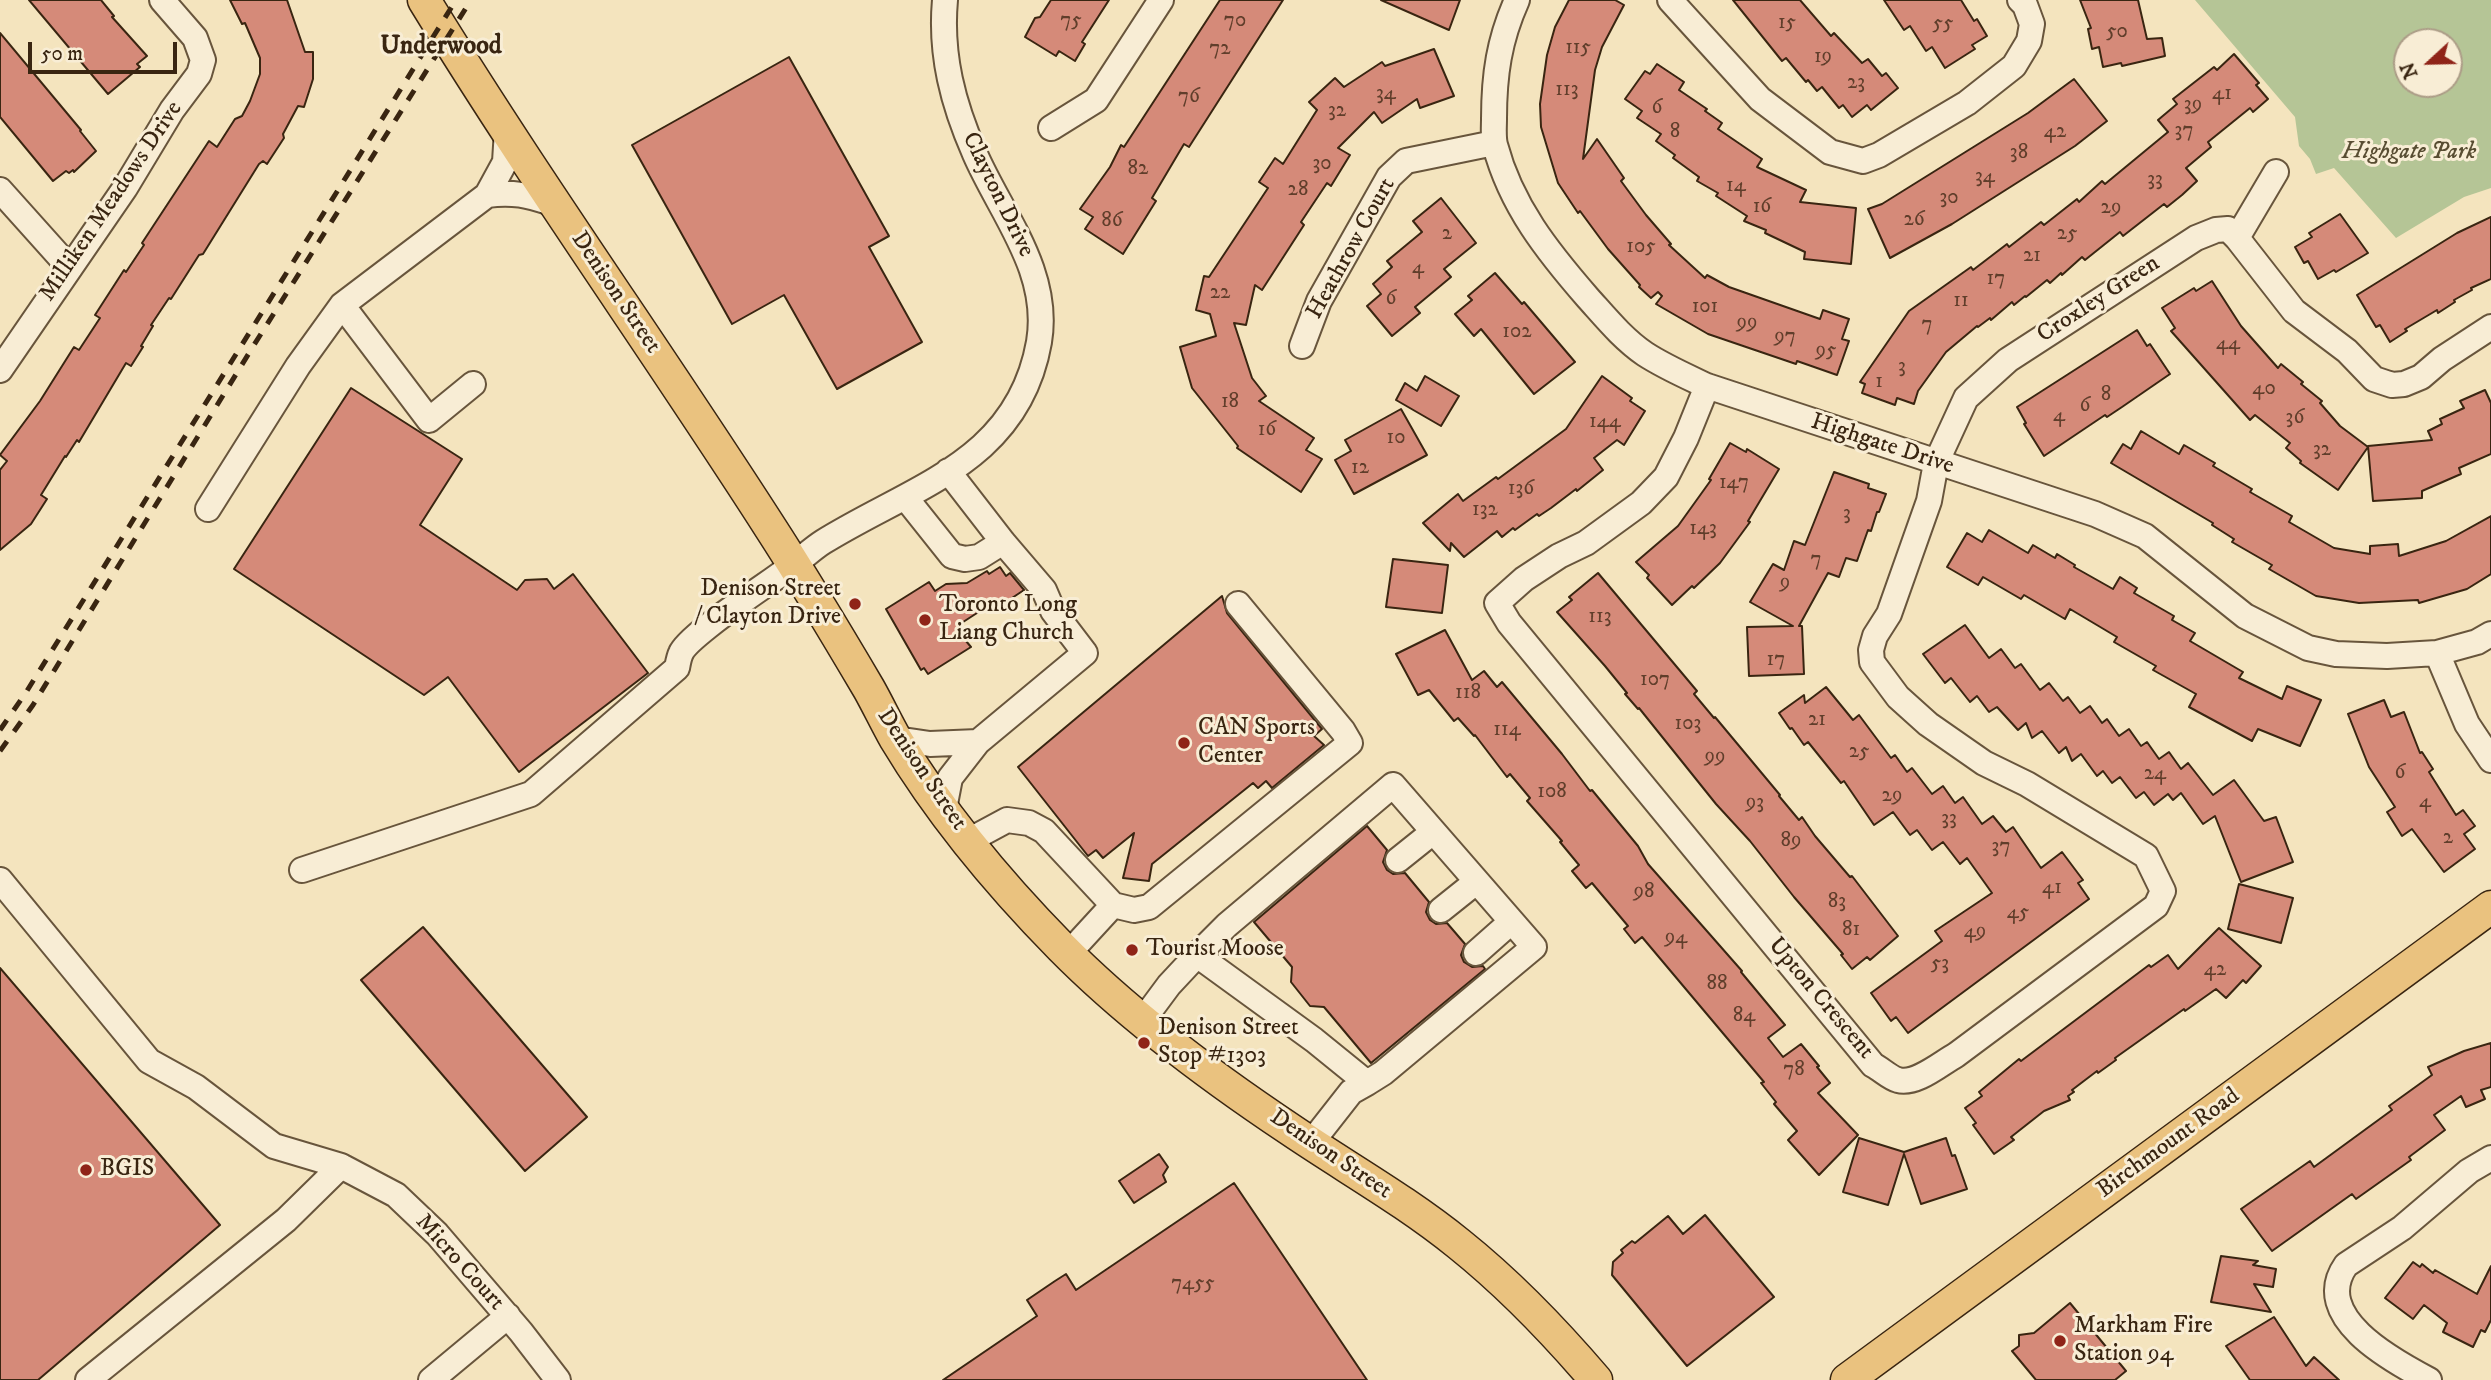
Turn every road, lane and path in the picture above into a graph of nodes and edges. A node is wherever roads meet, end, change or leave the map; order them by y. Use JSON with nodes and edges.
{"nodes":[{"id":1,"x":162,"y":0,"type":"edge"},
{"id":2,"x":424,"y":0,"type":"edge"},
{"id":3,"x":945,"y":0,"type":"edge"},
{"id":4,"x":1161,"y":0,"type":"edge"},
{"id":5,"x":1517,"y":0,"type":"edge"},
{"id":6,"x":1670,"y":0,"type":"edge"},
{"id":7,"x":2020,"y":0,"type":"edge"},
{"id":8,"x":1051,"y":128,"type":"dead end"},
{"id":9,"x":507,"y":130,"type":"junction"},
{"id":10,"x":1494,"y":143,"type":"junction"},
{"id":11,"x":2276,"y":172,"type":"dead end"},
{"id":12,"x":0,"y":190,"type":"edge"},
{"id":13,"x":487,"y":195,"type":"junction"},
{"id":14,"x":555,"y":204,"type":"junction"},
{"id":15,"x":2237,"y":238,"type":"junction"},
{"id":16,"x":69,"y":267,"type":"junction"},
{"id":17,"x":342,"y":305,"type":"junction"},
{"id":18,"x":2491,"y":327,"type":"edge"},
{"id":19,"x":1302,"y":346,"type":"dead end"},
{"id":20,"x":0,"y":370,"type":"edge"},
{"id":21,"x":472,"y":384,"type":"dead end"},
{"id":22,"x":1707,"y":386,"type":"junction"},
{"id":23,"x":1937,"y":463,"type":"junction"},
{"id":24,"x":948,"y":471,"type":"junction"},
{"id":25,"x":905,"y":497,"type":"junction"},
{"id":26,"x":208,"y":509,"type":"dead end"},
{"id":27,"x":1003,"y":542,"type":"junction"},
{"id":28,"x":794,"y":565,"type":"junction"},
{"id":29,"x":1238,"y":604,"type":"dead end"},
{"id":30,"x":2491,"y":634,"type":"edge"},
{"id":31,"x":2437,"y":653,"type":"junction"},
{"id":32,"x":896,"y":739,"type":"junction"},
{"id":33,"x":978,"y":743,"type":"junction"},
{"id":34,"x":2491,"y":760,"type":"edge"},
{"id":35,"x":944,"y":809,"type":"junction"},
{"id":36,"x":1433,"y":832,"type":"junction"},
{"id":37,"x":968,"y":841,"type":"junction"},
{"id":38,"x":1398,"y":860,"type":"dead end"},
{"id":39,"x":302,"y":870,"type":"dead end"},
{"id":40,"x":0,"y":880,"type":"edge"},
{"id":41,"x":1476,"y":882,"type":"junction"},
{"id":42,"x":1113,"y":905,"type":"junction"},
{"id":43,"x":2491,"y":907,"type":"edge"},
{"id":44,"x":1441,"y":910,"type":"dead end"},
{"id":45,"x":1511,"y":922,"type":"junction"},
{"id":46,"x":1476,"y":953,"type":"dead end"},
{"id":47,"x":1068,"y":954,"type":"junction"},
{"id":48,"x":1197,"y":955,"type":"junction"},
{"id":49,"x":1143,"y":1020,"type":"junction"},
{"id":50,"x":1367,"y":1083,"type":"junction"},
{"id":51,"x":1311,"y":1143,"type":"junction"},
{"id":52,"x":2491,"y":1158,"type":"edge"},
{"id":53,"x":341,"y":1166,"type":"junction"},
{"id":54,"x":508,"y":1316,"type":"junction"},
{"id":55,"x":88,"y":1380,"type":"edge"},
{"id":56,"x":431,"y":1380,"type":"edge"},
{"id":57,"x":558,"y":1380,"type":"edge"},
{"id":58,"x":1596,"y":1380,"type":"edge"},
{"id":59,"x":1847,"y":1380,"type":"edge"},
{"id":60,"x":2429,"y":1380,"type":"edge"}],
"edges":[{"from":1,"to":16,"type":"street","name":"Milliken Meadows Drive"},
{"from":2,"to":9,"type":"main road","name":"Denison Street"},
{"from":3,"to":24,"type":"street","name":"Clayton Drive"},
{"from":4,"to":8,"type":"street"},
{"from":5,"to":10,"type":"street","name":"Highgate Drive"},
{"from":6,"to":7,"type":"street"},
{"from":9,"to":13,"type":"street"},
{"from":9,"to":14,"type":"main road","name":"Denison Street"},
{"from":10,"to":19,"type":"street","name":"Heathrow Court"},
{"from":10,"to":22,"type":"street","name":"Highgate Drive"},
{"from":11,"to":15,"type":"street"},
{"from":12,"to":16,"type":"street"},
{"from":13,"to":14,"type":"street"},
{"from":13,"to":17,"type":"street"},
{"from":14,"to":28,"type":"main road","name":"Denison Street"},
{"from":15,"to":18,"type":"street"},
{"from":15,"to":23,"type":"street","name":"Croxley Green"},
{"from":16,"to":20,"type":"street","name":"Milliken Meadows Drive"},
{"from":17,"to":21,"type":"street"},
{"from":17,"to":26,"type":"street"},
{"from":22,"to":23,"type":"street","name":"Highgate Drive"},
{"from":22,"to":23,"type":"street","name":"Upton Crescent"},
{"from":23,"to":31,"type":"street","name":"Highgate Drive"},
{"from":24,"to":25,"type":"street","name":"Clayton Drive"},
{"from":24,"to":27,"type":"street"},
{"from":25,"to":27,"type":"street"},
{"from":25,"to":28,"type":"street","name":"Clayton Drive"},
{"from":27,"to":33,"type":"street"},
{"from":28,"to":32,"type":"main road","name":"Denison Street"},
{"from":28,"to":39,"type":"street","name":"Clayton Drive"},
{"from":29,"to":42,"type":"street"},
{"from":30,"to":31,"type":"street","name":"Highgate Drive"},
{"from":31,"to":34,"type":"street"},
{"from":32,"to":33,"type":"street"},
{"from":32,"to":35,"type":"main road","name":"Denison Street"},
{"from":33,"to":35,"type":"street"},
{"from":35,"to":37,"type":"main road","name":"Denison Street"},
{"from":36,"to":38,"type":"street"},
{"from":36,"to":41,"type":"street"},
{"from":36,"to":48,"type":"street"},
{"from":37,"to":42,"type":"street"},
{"from":37,"to":47,"type":"main road","name":"Denison Street"},
{"from":40,"to":53,"type":"street","name":"Micro Court"},
{"from":41,"to":44,"type":"street"},
{"from":41,"to":45,"type":"street"},
{"from":42,"to":47,"type":"street"},
{"from":43,"to":59,"type":"main road","name":"Birchmount Road"},
{"from":45,"to":46,"type":"street"},
{"from":45,"to":50,"type":"street"},
{"from":47,"to":49,"type":"main road","name":"Denison Street"},
{"from":48,"to":49,"type":"street"},
{"from":48,"to":50,"type":"street"},
{"from":49,"to":51,"type":"main road","name":"Denison Street"},
{"from":50,"to":51,"type":"street"},
{"from":51,"to":58,"type":"main road","name":"Denison Street"},
{"from":52,"to":60,"type":"street"},
{"from":53,"to":54,"type":"street","name":"Micro Court"},
{"from":53,"to":55,"type":"street"},
{"from":54,"to":56,"type":"street"},
{"from":54,"to":57,"type":"street","name":"Micro Court"}]}
